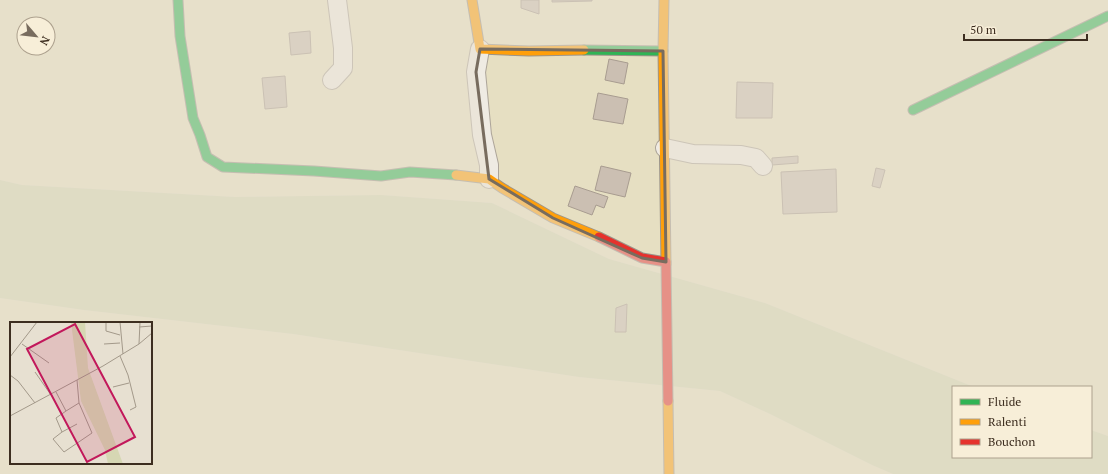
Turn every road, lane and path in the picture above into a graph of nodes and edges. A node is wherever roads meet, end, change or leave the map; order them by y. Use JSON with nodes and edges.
{"nodes":[{"id":1,"x":178,"y":0,"type":"edge"},
{"id":2,"x":337,"y":0,"type":"edge"},
{"id":3,"x":472,"y":0,"type":"edge"},
{"id":4,"x":664,"y":0,"type":"edge"},
{"id":5,"x":1108,"y":16,"type":"edge"},
{"id":6,"x":480,"y":49,"type":"junction"},
{"id":7,"x":663,"y":52,"type":"junction"},
{"id":8,"x":332,"y":80,"type":"dead end"},
{"id":9,"x":913,"y":110,"type":"dead end"},
{"id":10,"x":665,"y":148,"type":"junction"},
{"id":11,"x":763,"y":166,"type":"dead end"},
{"id":12,"x":489,"y":179,"type":"junction"},
{"id":13,"x":666,"y":262,"type":"junction"},
{"id":14,"x":669,"y":474,"type":"edge"}],
"edges":[{"from":1,"to":12,"type":"street"},
{"from":2,"to":8,"type":"street"},
{"from":3,"to":6,"type":"street"},
{"from":4,"to":7,"type":"street"},
{"from":5,"to":9,"type":"street"},
{"from":6,"to":7,"type":"street"},
{"from":6,"to":12,"type":"street"},
{"from":7,"to":10,"type":"street"},
{"from":10,"to":11,"type":"street"},
{"from":10,"to":13,"type":"street"},
{"from":12,"to":13,"type":"street"},
{"from":13,"to":14,"type":"street"}]}
